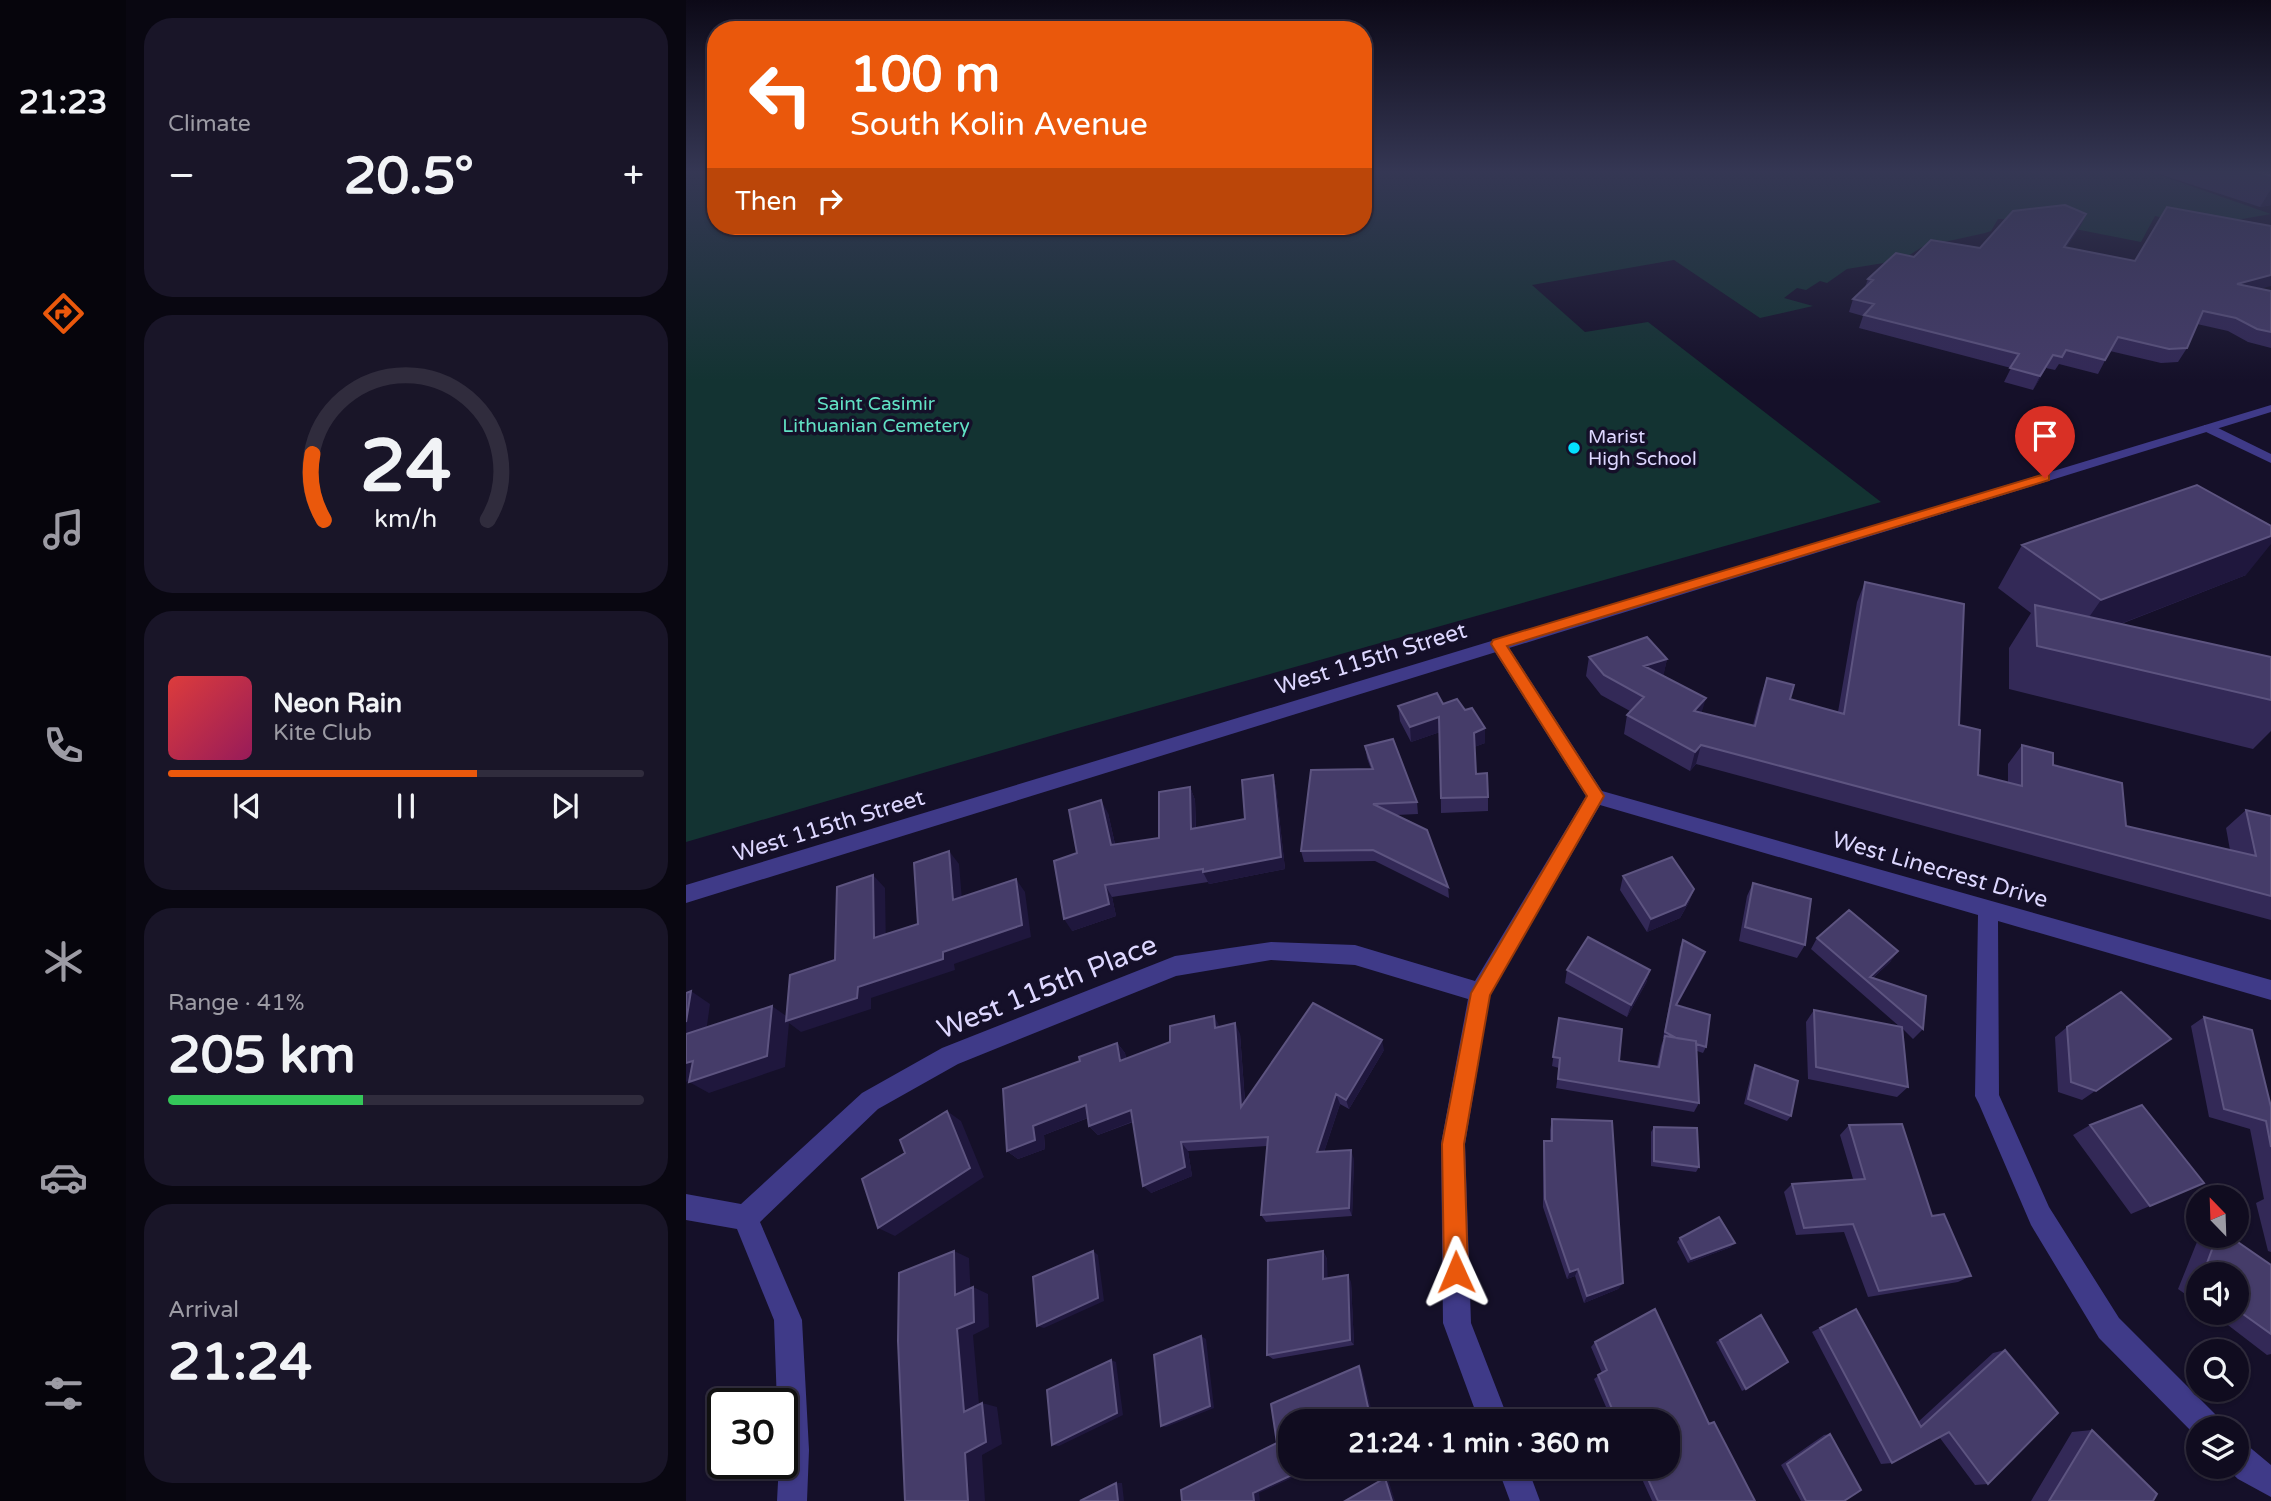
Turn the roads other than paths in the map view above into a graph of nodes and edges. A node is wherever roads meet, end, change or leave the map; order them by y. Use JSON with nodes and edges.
{"nodes":[{"id":1,"x":2271,"y":408,"type":"edge"},
{"id":2,"x":2208,"y":428,"type":"junction"},
{"id":3,"x":2271,"y":459,"type":"edge"},
{"id":4,"x":1498,"y":644,"type":"junction"},
{"id":5,"x":1596,"y":796,"type":"junction"},
{"id":6,"x":686,"y":894,"type":"edge"},
{"id":7,"x":1988,"y":910,"type":"junction"},
{"id":8,"x":2271,"y":990,"type":"edge"},
{"id":9,"x":1480,"y":993,"type":"junction"},
{"id":10,"x":686,"y":1207,"type":"edge"},
{"id":11,"x":745,"y":1218,"type":"junction"},
{"id":12,"x":1489,"y":1409,"type":"edge"},
{"id":13,"x":2197,"y":1416,"type":"edge"},
{"id":14,"x":2249,"y":1468,"type":"edge"},
{"id":15,"x":1517,"y":1479,"type":"edge"},
{"id":16,"x":2271,"y":1482,"type":"edge"},
{"id":17,"x":792,"y":1501,"type":"edge"},
{"id":18,"x":1525,"y":1501,"type":"edge"}],
"edges":[{"from":1,"to":2,"type":"street","name":"West 115th Street"},
{"from":2,"to":3,"type":"street"},
{"from":2,"to":4,"type":"street","name":"West 115th Street"},
{"from":4,"to":5,"type":"street"},
{"from":4,"to":6,"type":"street","name":"West 115th Street"},
{"from":5,"to":7,"type":"street","name":"West Linecrest Drive"},
{"from":5,"to":9,"type":"street"},
{"from":7,"to":8,"type":"street","name":"West Linecrest Drive"},
{"from":7,"to":13,"type":"street"},
{"from":9,"to":11,"type":"street","name":"West 115th Place"},
{"from":9,"to":12,"type":"street"},
{"from":10,"to":11,"type":"street"},
{"from":11,"to":17,"type":"street"},
{"from":14,"to":16,"type":"street"},
{"from":15,"to":18,"type":"street"}]}
